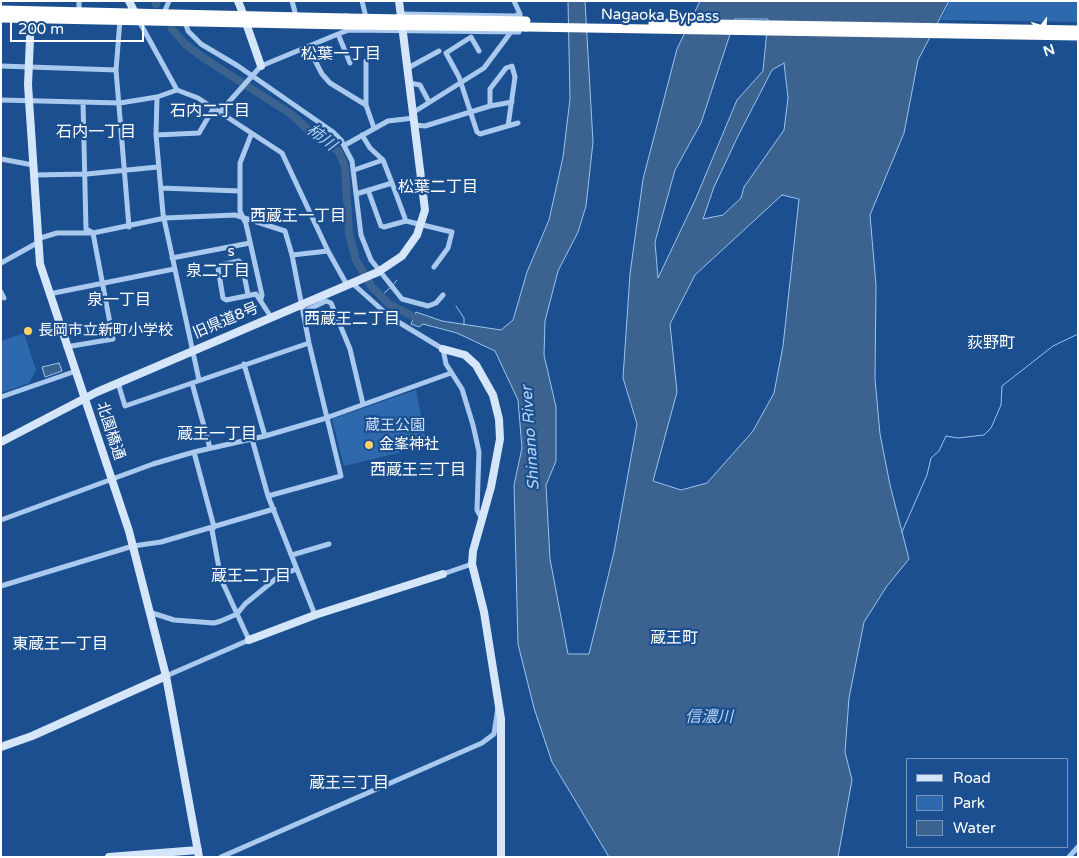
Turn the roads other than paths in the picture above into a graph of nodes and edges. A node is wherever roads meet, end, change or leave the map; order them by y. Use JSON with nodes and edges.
{"nodes":[{"id":1,"x":79,"y":1,"type":"edge"},
{"id":2,"x":129,"y":1,"type":"edge"},
{"id":3,"x":170,"y":1,"type":"edge"},
{"id":4,"x":238,"y":1,"type":"edge"},
{"id":5,"x":292,"y":1,"type":"edge"},
{"id":6,"x":362,"y":1,"type":"edge"},
{"id":7,"x":399,"y":1,"type":"edge"},
{"id":8,"x":514,"y":1,"type":"edge"},
{"id":9,"x":1,"y":10,"type":"edge"},
{"id":10,"x":79,"y":12,"type":"junction"},
{"id":11,"x":295,"y":12,"type":"dead end"},
{"id":12,"x":164,"y":13,"type":"junction"},
{"id":13,"x":365,"y":13,"type":"dead end"},
{"id":14,"x":31,"y":14,"type":"junction"},
{"id":15,"x":401,"y":14,"type":"junction"},
{"id":16,"x":520,"y":14,"type":"junction"},
{"id":17,"x":137,"y":17,"type":"junction"},
{"id":18,"x":1,"y":18,"type":"edge"},
{"id":19,"x":120,"y":20,"type":"junction"},
{"id":20,"x":245,"y":20,"type":"junction"},
{"id":21,"x":185,"y":22,"type":"junction"},
{"id":22,"x":540,"y":24,"type":"junction"},
{"id":23,"x":1078,"y":30,"type":"edge"},
{"id":24,"x":404,"y":31,"type":"junction"},
{"id":25,"x":511,"y":32,"type":"junction"},
{"id":26,"x":338,"y":34,"type":"junction"},
{"id":27,"x":1078,"y":36,"type":"edge"},
{"id":28,"x":308,"y":47,"type":"junction"},
{"id":29,"x":439,"y":51,"type":"dead end"},
{"id":30,"x":479,"y":51,"type":"dead end"},
{"id":31,"x":366,"y":61,"type":"dead end"},
{"id":32,"x":350,"y":63,"type":"dead end"},
{"id":33,"x":1,"y":66,"type":"edge"},
{"id":34,"x":261,"y":66,"type":"junction"},
{"id":35,"x":29,"y":67,"type":"junction"},
{"id":36,"x":408,"y":68,"type":"junction"},
{"id":37,"x":116,"y":70,"type":"junction"},
{"id":38,"x":249,"y":77,"type":"junction"},
{"id":39,"x":410,"y":83,"type":"junction"},
{"id":40,"x":461,"y":83,"type":"junction"},
{"id":41,"x":176,"y":90,"type":"junction"},
{"id":42,"x":157,"y":97,"type":"junction"},
{"id":43,"x":1,"y":100,"type":"edge"},
{"id":44,"x":29,"y":101,"type":"junction"},
{"id":45,"x":83,"y":102,"type":"junction"},
{"id":46,"x":429,"y":102,"type":"junction"},
{"id":47,"x":512,"y":102,"type":"junction"},
{"id":48,"x":120,"y":103,"type":"junction"},
{"id":49,"x":366,"y":105,"type":"junction"},
{"id":50,"x":490,"y":106,"type":"junction"},
{"id":51,"x":213,"y":109,"type":"junction"},
{"id":52,"x":219,"y":113,"type":"junction"},
{"id":53,"x":470,"y":113,"type":"junction"},
{"id":54,"x":414,"y":118,"type":"junction"},
{"id":55,"x":518,"y":123,"type":"dead end"},
{"id":56,"x":508,"y":126,"type":"junction"},
{"id":57,"x":374,"y":128,"type":"junction"},
{"id":58,"x":156,"y":135,"type":"junction"},
{"id":59,"x":251,"y":135,"type":"junction"},
{"id":60,"x":362,"y":135,"type":"junction"},
{"id":61,"x":345,"y":145,"type":"junction"},
{"id":62,"x":1,"y":159,"type":"edge"},
{"id":63,"x":383,"y":160,"type":"junction"},
{"id":64,"x":33,"y":165,"type":"junction"},
{"id":65,"x":158,"y":167,"type":"junction"},
{"id":66,"x":124,"y":170,"type":"junction"},
{"id":67,"x":354,"y":170,"type":"junction"},
{"id":68,"x":87,"y":174,"type":"junction"},
{"id":69,"x":34,"y":175,"type":"junction"},
{"id":70,"x":392,"y":183,"type":"junction"},
{"id":71,"x":161,"y":188,"type":"junction"},
{"id":72,"x":368,"y":190,"type":"junction"},
{"id":73,"x":239,"y":191,"type":"junction"},
{"id":74,"x":356,"y":194,"type":"junction"},
{"id":75,"x":165,"y":218,"type":"junction"},
{"id":76,"x":242,"y":218,"type":"junction"},
{"id":77,"x":406,"y":221,"type":"junction"},
{"id":78,"x":422,"y":226,"type":"junction"},
{"id":79,"x":129,"y":227,"type":"junction"},
{"id":80,"x":93,"y":233,"type":"junction"},
{"id":81,"x":37,"y":241,"type":"junction"},
{"id":82,"x":250,"y":243,"type":"junction"},
{"id":83,"x":328,"y":251,"type":"junction"},
{"id":84,"x":292,"y":254,"type":"junction"},
{"id":85,"x":172,"y":258,"type":"junction"},
{"id":86,"x":1,"y":263,"type":"edge"},
{"id":87,"x":434,"y":267,"type":"dead end"},
{"id":88,"x":174,"y":269,"type":"junction"},
{"id":89,"x":376,"y":272,"type":"junction"},
{"id":90,"x":102,"y":283,"type":"junction"},
{"id":91,"x":352,"y":283,"type":"junction"},
{"id":92,"x":48,"y":294,"type":"junction"},
{"id":93,"x":443,"y":295,"type":"dead end"},
{"id":94,"x":248,"y":296,"type":"junction"},
{"id":95,"x":261,"y":299,"type":"junction"},
{"id":96,"x":302,"y":308,"type":"junction"},
{"id":97,"x":271,"y":317,"type":"junction"},
{"id":98,"x":309,"y":343,"type":"junction"},
{"id":99,"x":66,"y":347,"type":"junction"},
{"id":100,"x":443,"y":349,"type":"junction"},
{"id":101,"x":193,"y":350,"type":"junction"},
{"id":102,"x":244,"y":364,"type":"junction"},
{"id":103,"x":76,"y":371,"type":"junction"},
{"id":104,"x":451,"y":373,"type":"junction"},
{"id":105,"x":199,"y":380,"type":"junction"},
{"id":106,"x":192,"y":382,"type":"junction"},
{"id":107,"x":118,"y":383,"type":"junction"},
{"id":108,"x":1,"y":397,"type":"edge"},
{"id":109,"x":85,"y":398,"type":"junction"},
{"id":110,"x":363,"y":404,"type":"junction"},
{"id":111,"x":328,"y":417,"type":"junction"},
{"id":112,"x":265,"y":436,"type":"junction"},
{"id":113,"x":252,"y":439,"type":"junction"},
{"id":114,"x":1,"y":442,"type":"edge"},
{"id":115,"x":210,"y":448,"type":"junction"},
{"id":116,"x":194,"y":452,"type":"junction"},
{"id":117,"x":111,"y":479,"type":"junction"},
{"id":118,"x":268,"y":496,"type":"junction"},
{"id":119,"x":274,"y":509,"type":"junction"},
{"id":120,"x":482,"y":519,"type":"junction"},
{"id":121,"x":1,"y":520,"type":"edge"},
{"id":122,"x":214,"y":527,"type":"junction"},
{"id":123,"x":329,"y":544,"type":"dead end"},
{"id":124,"x":133,"y":546,"type":"junction"},
{"id":125,"x":292,"y":555,"type":"junction"},
{"id":126,"x":472,"y":564,"type":"junction"},
{"id":127,"x":296,"y":569,"type":"junction"},
{"id":128,"x":443,"y":574,"type":"joint"},
{"id":129,"x":1,"y":586,"type":"edge"},
{"id":130,"x":148,"y":612,"type":"junction"},
{"id":131,"x":237,"y":614,"type":"junction"},
{"id":132,"x":315,"y":615,"type":"junction"},
{"id":133,"x":249,"y":640,"type":"junction"},
{"id":134,"x":166,"y":676,"type":"junction"},
{"id":135,"x":498,"y":704,"type":"junction"},
{"id":136,"x":1,"y":747,"type":"edge"},
{"id":137,"x":1078,"y":847,"type":"edge"},
{"id":138,"x":198,"y":853,"type":"edge"},
{"id":139,"x":150,"y":855,"type":"edge"},
{"id":140,"x":109,"y":857,"type":"edge"},
{"id":141,"x":221,"y":857,"type":"edge"},
{"id":142,"x":501,"y":857,"type":"edge"},
{"id":143,"x":1069,"y":857,"type":"edge"}],
"edges":[{"from":1,"to":10,"type":"street"},
{"from":2,"to":17,"type":"street"},
{"from":3,"to":12,"type":"street"},
{"from":4,"to":20,"type":"street"},
{"from":5,"to":11,"type":"street"},
{"from":6,"to":13,"type":"street"},
{"from":7,"to":15,"type":"street"},
{"from":8,"to":16,"type":"street"},
{"from":9,"to":14,"type":"highway","name":"Nagaoka Bypass"},
{"from":10,"to":14,"type":"highway","name":"Nagaoka Bypass"},
{"from":10,"to":17,"type":"highway","name":"Nagaoka Bypass"},
{"from":12,"to":17,"type":"highway","name":"Nagaoka Bypass"},
{"from":12,"to":20,"type":"highway","name":"Nagaoka Bypass"},
{"from":14,"to":18,"type":"highway","name":"Nagaoka Bypass"},
{"from":14,"to":19,"type":"highway","name":"Nagaoka Bypass"},
{"from":14,"to":35,"type":"street","name":"北園橋通"},
{"from":15,"to":16,"type":"street"},
{"from":15,"to":24,"type":"street"},
{"from":16,"to":25,"type":"street"},
{"from":17,"to":19,"type":"highway","name":"Nagaoka Bypass"},
{"from":17,"to":21,"type":"highway","name":"Nagaoka Bypass"},
{"from":17,"to":41,"type":"street"},
{"from":19,"to":37,"type":"street"},
{"from":20,"to":21,"type":"highway","name":"Nagaoka Bypass"},
{"from":20,"to":22,"type":"highway","name":"Nagaoka Bypass","bridge":true},
{"from":20,"to":34,"type":"street"},
{"from":21,"to":38,"type":"street"},
{"from":22,"to":23,"type":"highway","name":"Nagaoka Bypass"},
{"from":22,"to":27,"type":"highway","name":"Nagaoka Bypass"},
{"from":24,"to":25,"type":"street"},
{"from":24,"to":26,"type":"street"},
{"from":24,"to":36,"type":"street"},
{"from":25,"to":40,"type":"street"},
{"from":26,"to":28,"type":"street"},
{"from":26,"to":32,"type":"street"},
{"from":28,"to":34,"type":"street"},
{"from":28,"to":49,"type":"street"},
{"from":29,"to":36,"type":"street"},
{"from":30,"to":40,"type":"street"},
{"from":31,"to":49,"type":"street"},
{"from":33,"to":35,"type":"street"},
{"from":34,"to":38,"type":"street"},
{"from":35,"to":37,"type":"street"},
{"from":35,"to":44,"type":"street","name":"北園橋通"},
{"from":36,"to":39,"type":"street"},
{"from":37,"to":48,"type":"street"},
{"from":38,"to":52,"type":"street"},
{"from":38,"to":61,"type":"street"},
{"from":39,"to":46,"type":"street"},
{"from":39,"to":54,"type":"street"},
{"from":40,"to":46,"type":"street"},
{"from":40,"to":53,"type":"street"},
{"from":41,"to":42,"type":"street"},
{"from":41,"to":51,"type":"street"},
{"from":42,"to":48,"type":"street"},
{"from":42,"to":58,"type":"street"},
{"from":43,"to":44,"type":"street"},
{"from":44,"to":45,"type":"street"},
{"from":44,"to":64,"type":"street","name":"北園橋通"},
{"from":45,"to":48,"type":"street"},
{"from":45,"to":68,"type":"street"},
{"from":46,"to":54,"type":"street"},
{"from":47,"to":50,"type":"street"},
{"from":47,"to":50,"type":"street"},
{"from":47,"to":56,"type":"street"},
{"from":48,"to":66,"type":"street"},
{"from":49,"to":57,"type":"street"},
{"from":50,"to":53,"type":"street"},
{"from":51,"to":52,"type":"street"},
{"from":51,"to":58,"type":"street"},
{"from":52,"to":59,"type":"street"},
{"from":53,"to":54,"type":"street"},
{"from":53,"to":56,"type":"street"},
{"from":54,"to":57,"type":"street"},
{"from":54,"to":78,"type":"street"},
{"from":55,"to":56,"type":"street"},
{"from":57,"to":60,"type":"street"},
{"from":58,"to":65,"type":"street"},
{"from":59,"to":73,"type":"street"},
{"from":59,"to":83,"type":"street"},
{"from":60,"to":61,"type":"street"},
{"from":60,"to":63,"type":"street"},
{"from":61,"to":67,"type":"street"},
{"from":62,"to":64,"type":"street"},
{"from":63,"to":67,"type":"street"},
{"from":63,"to":70,"type":"street"},
{"from":64,"to":69,"type":"street","name":"北園橋通"},
{"from":65,"to":66,"type":"street"},
{"from":65,"to":71,"type":"street"},
{"from":66,"to":68,"type":"street"},
{"from":66,"to":79,"type":"street"},
{"from":67,"to":74,"type":"street"},
{"from":68,"to":69,"type":"street"},
{"from":68,"to":80,"type":"street"},
{"from":69,"to":81,"type":"street","name":"北園橋通"},
{"from":70,"to":72,"type":"street"},
{"from":70,"to":77,"type":"street"},
{"from":71,"to":73,"type":"street"},
{"from":71,"to":75,"type":"street"},
{"from":72,"to":74,"type":"street"},
{"from":72,"to":77,"type":"street"},
{"from":73,"to":76,"type":"street"},
{"from":74,"to":89,"type":"street"},
{"from":75,"to":76,"type":"street"},
{"from":75,"to":79,"type":"street"},
{"from":75,"to":85,"type":"street"},
{"from":76,"to":82,"type":"street"},
{"from":76,"to":84,"type":"street"},
{"from":77,"to":78,"type":"street"},
{"from":78,"to":87,"type":"street"},
{"from":78,"to":89,"type":"street"},
{"from":79,"to":80,"type":"street"},
{"from":80,"to":81,"type":"street"},
{"from":80,"to":90,"type":"street"},
{"from":81,"to":86,"type":"street"},
{"from":81,"to":92,"type":"street","name":"北園橋通"},
{"from":82,"to":85,"type":"street"},
{"from":82,"to":95,"type":"street"},
{"from":83,"to":84,"type":"street"},
{"from":83,"to":91,"type":"street"},
{"from":84,"to":96,"type":"street"},
{"from":85,"to":88,"type":"street"},
{"from":88,"to":90,"type":"street"},
{"from":88,"to":101,"type":"street"},
{"from":89,"to":91,"type":"street","name":"旧県道8号"},
{"from":89,"to":93,"type":"street"},
{"from":90,"to":92,"type":"street"},
{"from":90,"to":99,"type":"street"},
{"from":91,"to":96,"type":"street","name":"旧県道8号"},
{"from":91,"to":100,"type":"street"},
{"from":92,"to":99,"type":"street","name":"北園橋通"},
{"from":94,"to":94,"type":"street","name":"s"},
{"from":94,"to":95,"type":"street","name":"s"},
{"from":95,"to":97,"type":"street"},
{"from":96,"to":97,"type":"street","name":"旧県道8号"},
{"from":96,"to":98,"type":"street"},
{"from":96,"to":110,"type":"street"},
{"from":97,"to":101,"type":"street","name":"旧県道8号"},
{"from":98,"to":102,"type":"street"},
{"from":98,"to":111,"type":"street"},
{"from":99,"to":103,"type":"street","name":"北園橋通"},
{"from":100,"to":104,"type":"street"},
{"from":100,"to":120,"type":"street"},
{"from":101,"to":105,"type":"street"},
{"from":101,"to":107,"type":"street","name":"旧県道8号"},
{"from":102,"to":105,"type":"street"},
{"from":102,"to":112,"type":"street"},
{"from":103,"to":108,"type":"street"},
{"from":103,"to":109,"type":"street","name":"北園橋通"},
{"from":104,"to":110,"type":"street"},
{"from":104,"to":120,"type":"street"},
{"from":105,"to":106,"type":"street"},
{"from":106,"to":107,"type":"street"},
{"from":106,"to":115,"type":"street"},
{"from":107,"to":109,"type":"street","name":"旧県道8号"},
{"from":109,"to":114,"type":"street","name":"旧県道8号"},
{"from":109,"to":117,"type":"street","name":"北園橋通"},
{"from":110,"to":111,"type":"street"},
{"from":111,"to":112,"type":"street"},
{"from":111,"to":118,"type":"street"},
{"from":112,"to":113,"type":"street"},
{"from":113,"to":115,"type":"street"},
{"from":113,"to":118,"type":"street"},
{"from":115,"to":116,"type":"street"},
{"from":116,"to":117,"type":"street"},
{"from":116,"to":122,"type":"street"},
{"from":117,"to":121,"type":"street"},
{"from":117,"to":124,"type":"street","name":"北園橋通"},
{"from":118,"to":119,"type":"street"},
{"from":119,"to":122,"type":"street"},
{"from":119,"to":125,"type":"street"},
{"from":120,"to":126,"type":"street"},
{"from":122,"to":124,"type":"street"},
{"from":122,"to":131,"type":"street"},
{"from":123,"to":125,"type":"street"},
{"from":124,"to":129,"type":"street"},
{"from":124,"to":130,"type":"street","name":"北園橋通"},
{"from":125,"to":127,"type":"street"},
{"from":126,"to":128,"type":"street"},
{"from":126,"to":135,"type":"street"},
{"from":127,"to":131,"type":"street"},
{"from":127,"to":132,"type":"street"},
{"from":128,"to":132,"type":"street"},
{"from":130,"to":131,"type":"street"},
{"from":130,"to":134,"type":"street","name":"北園橋通"},
{"from":131,"to":133,"type":"street"},
{"from":132,"to":133,"type":"street"},
{"from":133,"to":134,"type":"street"},
{"from":134,"to":136,"type":"street"},
{"from":134,"to":138,"type":"street","name":"北園橋通"},
{"from":135,"to":141,"type":"street"},
{"from":135,"to":142,"type":"street"},
{"from":137,"to":143,"type":"street"},
{"from":138,"to":139,"type":"street"},
{"from":139,"to":140,"type":"street"}]}
